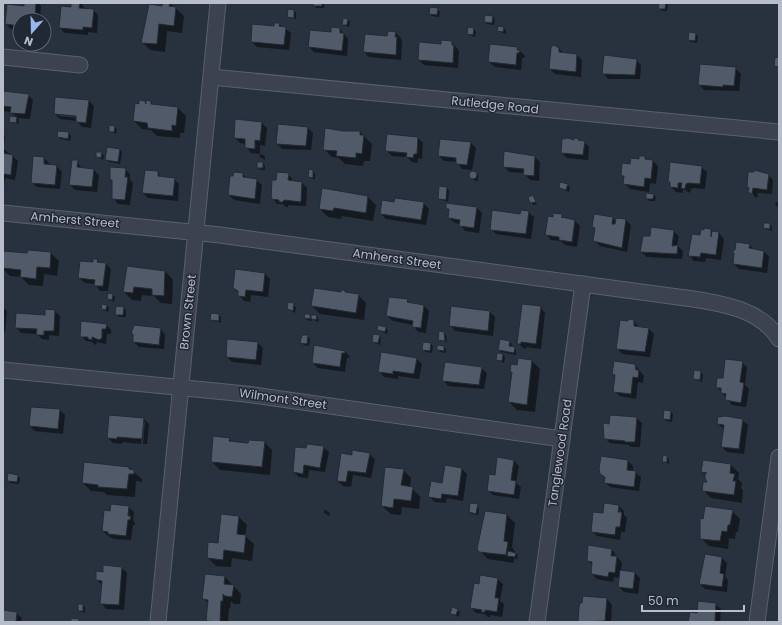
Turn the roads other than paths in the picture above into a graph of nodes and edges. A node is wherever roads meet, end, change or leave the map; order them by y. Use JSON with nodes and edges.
{"nodes":[{"id":1,"x":218,"y":3,"type":"edge"},
{"id":2,"x":3,"y":57,"type":"edge"},
{"id":3,"x":80,"y":64,"type":"dead end"},
{"id":4,"x":211,"y":77,"type":"junction"},
{"id":5,"x":779,"y":132,"type":"edge"},
{"id":6,"x":3,"y":213,"type":"edge"},
{"id":7,"x":196,"y":232,"type":"junction"},
{"id":8,"x":584,"y":284,"type":"junction"},
{"id":9,"x":779,"y":339,"type":"edge"},
{"id":10,"x":3,"y":370,"type":"edge"},
{"id":11,"x":180,"y":387,"type":"junction"},
{"id":12,"x":562,"y":439,"type":"junction"},
{"id":13,"x":779,"y":457,"type":"edge"},
{"id":14,"x":158,"y":622,"type":"edge"},
{"id":15,"x":537,"y":622,"type":"edge"},
{"id":16,"x":757,"y":622,"type":"edge"}],
"edges":[{"from":1,"to":4,"type":"street","name":"Brown Street"},
{"from":2,"to":3,"type":"street"},
{"from":4,"to":5,"type":"street","name":"Rutledge Road"},
{"from":4,"to":7,"type":"street","name":"Brown Street"},
{"from":6,"to":7,"type":"street","name":"Amherst Street"},
{"from":7,"to":8,"type":"street","name":"Amherst Street"},
{"from":7,"to":11,"type":"street","name":"Brown Street"},
{"from":8,"to":9,"type":"street","name":"Amherst Street"},
{"from":8,"to":12,"type":"street","name":"Tanglewood Road"},
{"from":10,"to":11,"type":"street","name":"Wilmont Street"},
{"from":11,"to":12,"type":"street","name":"Wilmont Street"},
{"from":11,"to":14,"type":"street","name":"Brown Street"},
{"from":12,"to":15,"type":"street","name":"Tanglewood Road"},
{"from":13,"to":16,"type":"street"}]}
